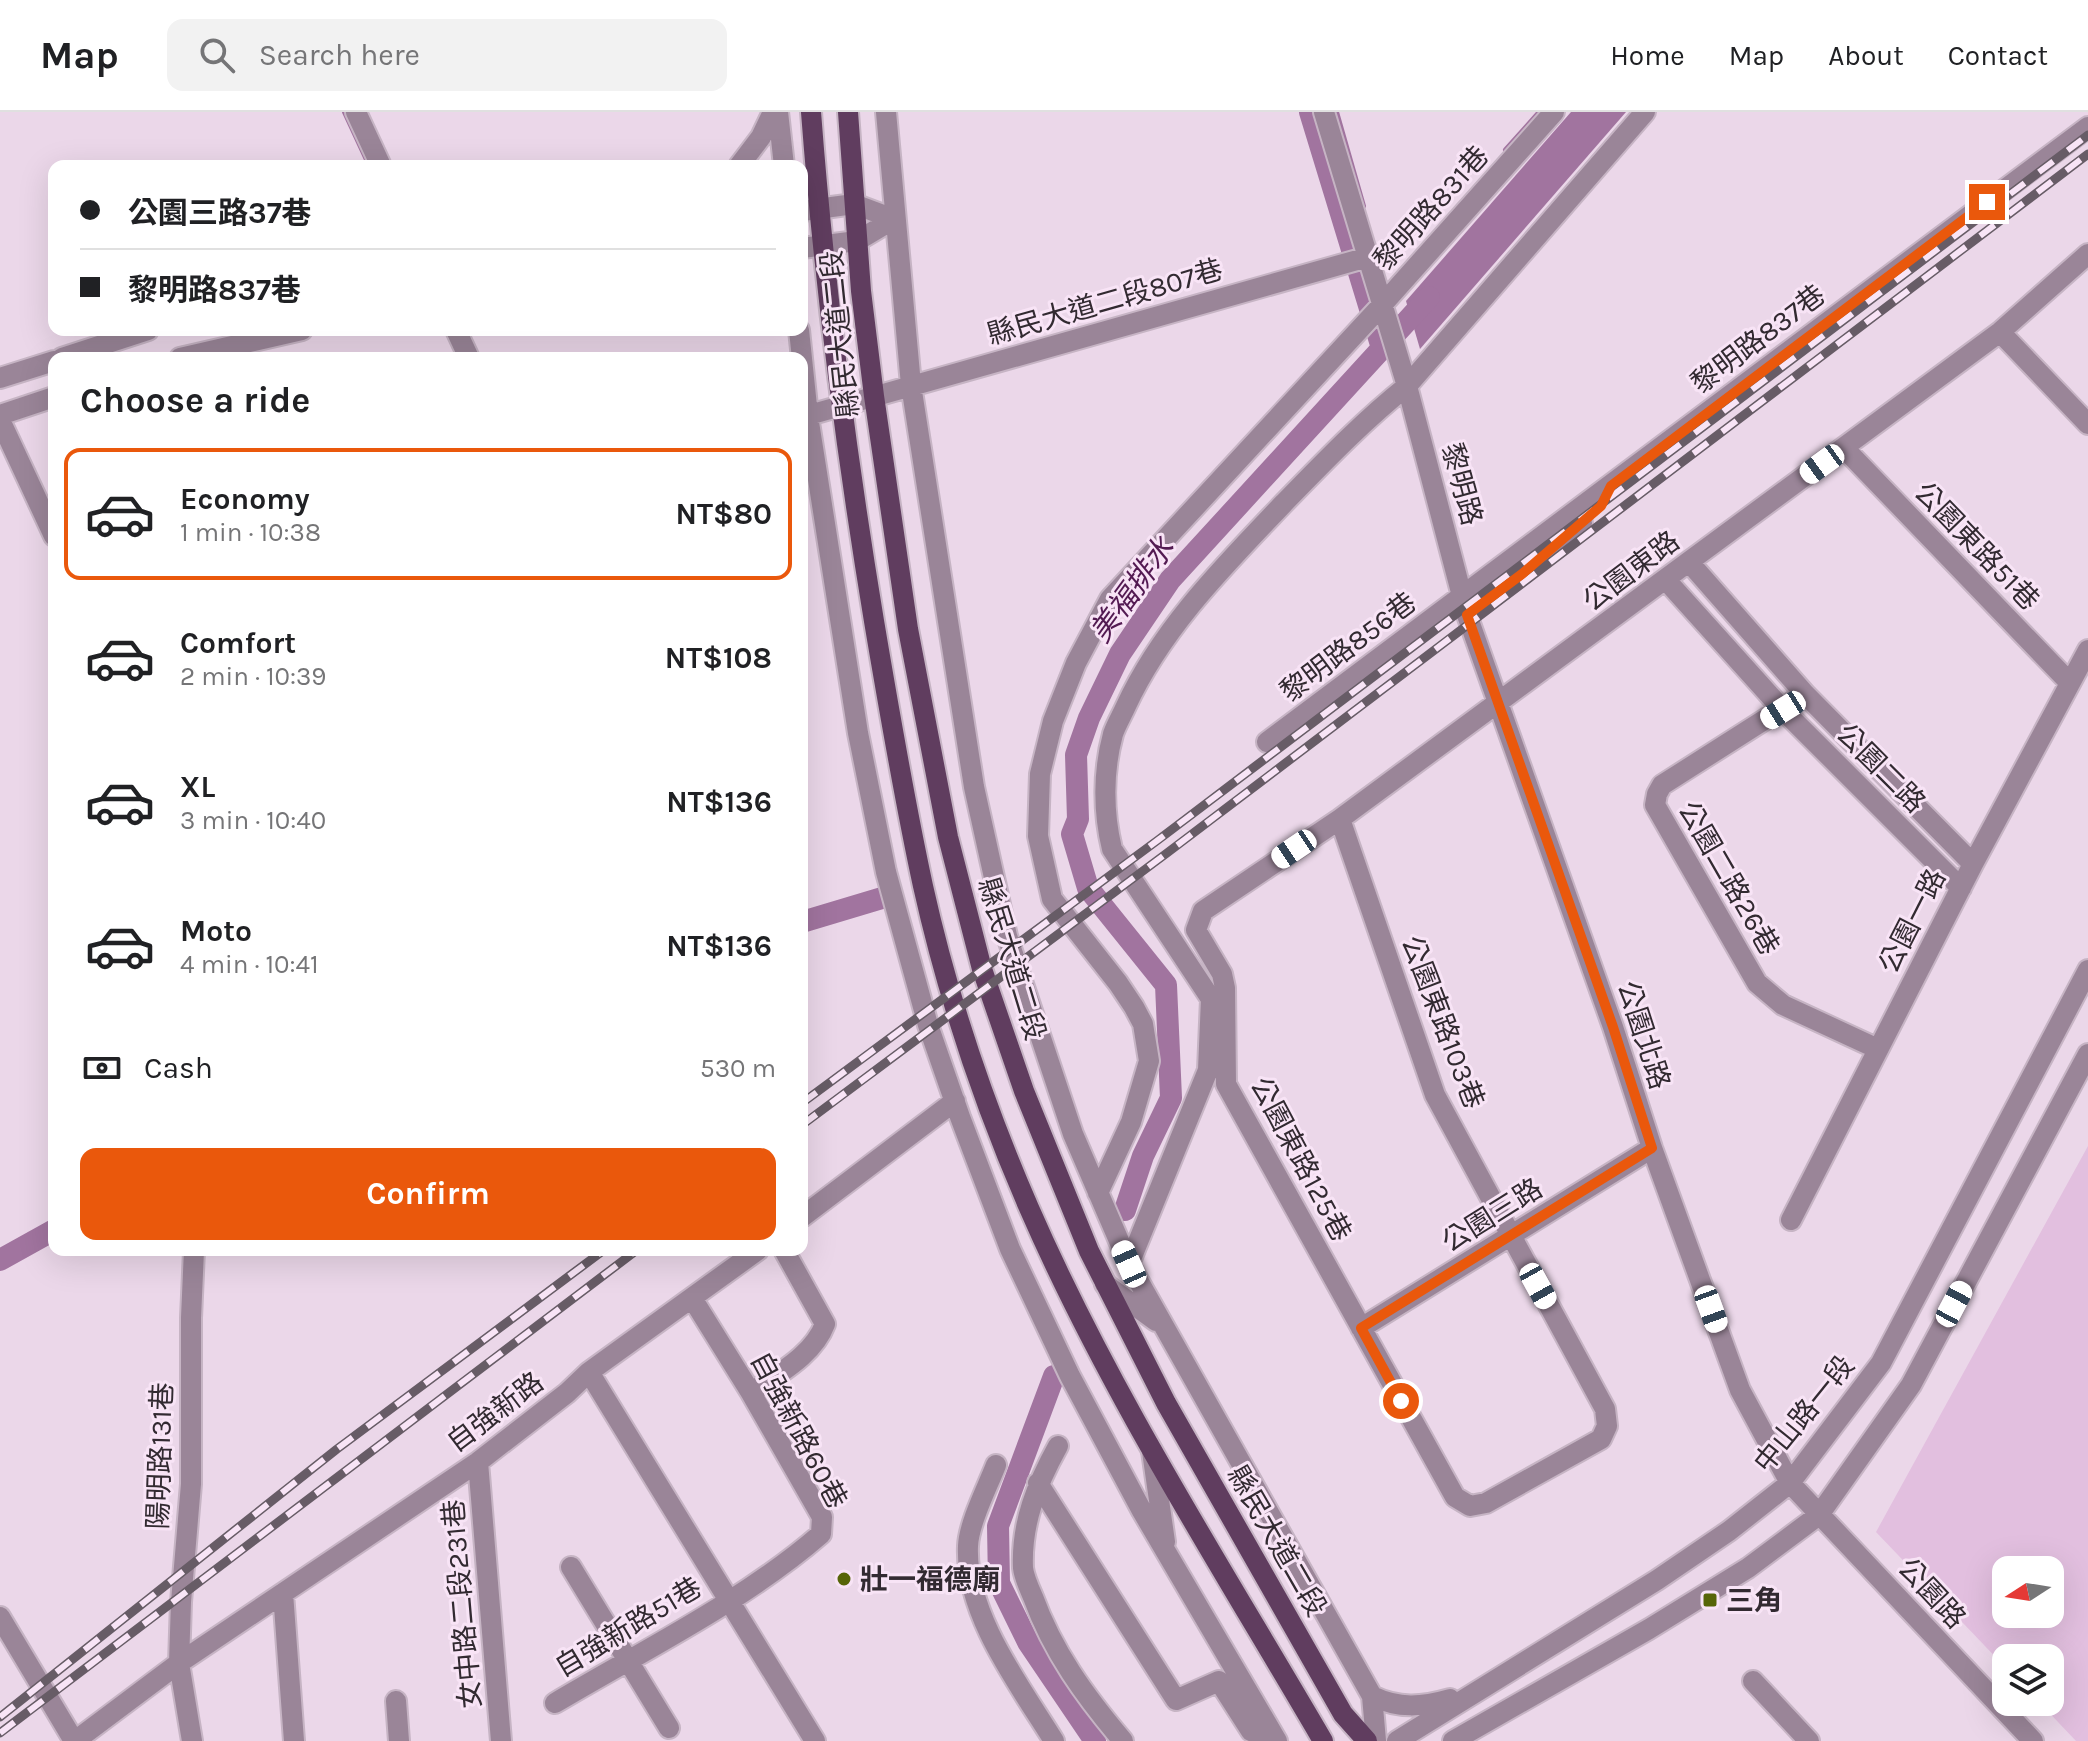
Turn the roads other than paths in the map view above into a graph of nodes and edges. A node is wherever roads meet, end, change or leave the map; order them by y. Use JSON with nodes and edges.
{"nodes":[{"id":1,"x":356,"y":112,"type":"edge"},
{"id":2,"x":775,"y":112,"type":"edge"},
{"id":3,"x":811,"y":112,"type":"edge"},
{"id":4,"x":848,"y":112,"type":"edge"},
{"id":5,"x":886,"y":112,"type":"edge"},
{"id":6,"x":1324,"y":112,"type":"edge"},
{"id":7,"x":1554,"y":112,"type":"edge"},
{"id":8,"x":1645,"y":112,"type":"edge"},
{"id":9,"x":2088,"y":127,"type":"edge"},
{"id":10,"x":378,"y":160,"type":"edge"},
{"id":11,"x":744,"y":160,"type":"edge"},
{"id":12,"x":783,"y":160,"type":"edge"},
{"id":13,"x":854,"y":204,"type":"junction"},
{"id":14,"x":810,"y":210,"type":"edge"},
{"id":15,"x":894,"y":219,"type":"junction"},
{"id":16,"x":857,"y":241,"type":"junction"},
{"id":17,"x":812,"y":247,"type":"edge"},
{"id":18,"x":2088,"y":254,"type":"edge"},
{"id":19,"x":1368,"y":257,"type":"junction"},
{"id":20,"x":1382,"y":305,"type":"junction"},
{"id":21,"x":2000,"y":332,"type":"junction"},
{"id":22,"x":130,"y":336,"type":"edge"},
{"id":23,"x":276,"y":336,"type":"edge"},
{"id":24,"x":80,"y":352,"type":"edge"},
{"id":25,"x":206,"y":352,"type":"edge"},
{"id":26,"x":48,"y":363,"type":"edge"},
{"id":27,"x":0,"y":378,"type":"edge"},
{"id":28,"x":911,"y":385,"type":"junction"},
{"id":29,"x":1407,"y":386,"type":"junction"},
{"id":30,"x":48,"y":399,"type":"edge"},
{"id":31,"x":857,"y":401,"type":"junction"},
{"id":32,"x":808,"y":415,"type":"edge"},
{"id":33,"x":0,"y":418,"type":"edge"},
{"id":34,"x":2088,"y":424,"type":"edge"},
{"id":35,"x":808,"y":434,"type":"edge"},
{"id":36,"x":1844,"y":448,"type":"junction"},
{"id":37,"x":48,"y":523,"type":"edge"},
{"id":38,"x":1689,"y":562,"type":"junction"},
{"id":39,"x":1666,"y":580,"type":"junction"},
{"id":40,"x":1465,"y":606,"type":"junction"},
{"id":41,"x":2088,"y":650,"type":"edge"},
{"id":42,"x":2070,"y":683,"type":"junction"},
{"id":43,"x":1805,"y":694,"type":"junction"},
{"id":44,"x":1498,"y":703,"type":"junction"},
{"id":45,"x":1783,"y":710,"type":"junction"},
{"id":46,"x":1267,"y":742,"type":"dead end"},
{"id":47,"x":1340,"y":819,"type":"junction"},
{"id":48,"x":1973,"y":864,"type":"junction"},
{"id":49,"x":1961,"y":888,"type":"junction"},
{"id":50,"x":1198,"y":920,"type":"joint"},
{"id":51,"x":2088,"y":970,"type":"edge"},
{"id":52,"x":1878,"y":1049,"type":"junction"},
{"id":53,"x":2088,"y":1054,"type":"edge"},
{"id":54,"x":955,"y":1101,"type":"junction"},
{"id":55,"x":1652,"y":1148,"type":"junction"},
{"id":56,"x":1098,"y":1193,"type":"junction"},
{"id":57,"x":808,"y":1212,"type":"edge"},
{"id":58,"x":1791,"y":1220,"type":"dead end"},
{"id":59,"x":1511,"y":1237,"type":"junction"},
{"id":60,"x":194,"y":1256,"type":"edge"},
{"id":61,"x":750,"y":1256,"type":"edge"},
{"id":62,"x":787,"y":1256,"type":"edge"},
{"id":63,"x":1129,"y":1264,"type":"junction"},
{"id":64,"x":1105,"y":1284,"type":"junction"},
{"id":65,"x":692,"y":1298,"type":"junction"},
{"id":66,"x":1162,"y":1326,"type":"junction"},
{"id":67,"x":1361,"y":1328,"type":"junction"},
{"id":68,"x":589,"y":1372,"type":"junction"},
{"id":69,"x":751,"y":1393,"type":"junction"},
{"id":70,"x":1058,"y":1446,"type":"dead end"},
{"id":71,"x":1152,"y":1447,"type":"junction"},
{"id":72,"x":478,"y":1462,"type":"junction"},
{"id":73,"x":996,"y":1465,"type":"dead end"},
{"id":74,"x":1038,"y":1483,"type":"junction"},
{"id":75,"x":1790,"y":1483,"type":"junction"},
{"id":76,"x":1819,"y":1515,"type":"junction"},
{"id":77,"x":1166,"y":1552,"type":"junction"},
{"id":78,"x":571,"y":1567,"type":"dead end"},
{"id":79,"x":283,"y":1593,"type":"junction"},
{"id":80,"x":730,"y":1599,"type":"junction"},
{"id":81,"x":0,"y":1617,"type":"edge"},
{"id":82,"x":627,"y":1660,"type":"junction"},
{"id":83,"x":179,"y":1663,"type":"junction"},
{"id":84,"x":1753,"y":1681,"type":"dead end"},
{"id":85,"x":1473,"y":1693,"type":"junction"},
{"id":86,"x":1372,"y":1696,"type":"junction"},
{"id":87,"x":396,"y":1701,"type":"dead end"},
{"id":88,"x":555,"y":1703,"type":"dead end"},
{"id":89,"x":669,"y":1728,"type":"dead end"},
{"id":90,"x":75,"y":1741,"type":"edge"},
{"id":91,"x":192,"y":1741,"type":"edge"},
{"id":92,"x":294,"y":1741,"type":"edge"},
{"id":93,"x":399,"y":1741,"type":"edge"},
{"id":94,"x":501,"y":1741,"type":"edge"},
{"id":95,"x":815,"y":1741,"type":"edge"},
{"id":96,"x":1054,"y":1741,"type":"edge"},
{"id":97,"x":1123,"y":1741,"type":"edge"},
{"id":98,"x":1275,"y":1741,"type":"edge"},
{"id":99,"x":1323,"y":1741,"type":"edge"},
{"id":100,"x":1367,"y":1741,"type":"edge"},
{"id":101,"x":1376,"y":1741,"type":"edge"},
{"id":102,"x":1397,"y":1741,"type":"edge"},
{"id":103,"x":1453,"y":1741,"type":"edge"},
{"id":104,"x":1809,"y":1741,"type":"edge"},
{"id":105,"x":2033,"y":1741,"type":"edge"}],
"edges":[{"from":1,"to":10,"type":"street"},
{"from":2,"to":11,"type":"street"},
{"from":2,"to":12,"type":"street"},
{"from":3,"to":14,"type":"main road","name":"縣民大道二段"},
{"from":4,"to":13,"type":"main road","name":"縣民大道二段"},
{"from":5,"to":15,"type":"street","name":"縣民大道二段"},
{"from":6,"to":19,"type":"street"},
{"from":7,"to":20,"type":"street","name":"黎明路831巷"},
{"from":8,"to":29,"type":"street"},
{"from":9,"to":40,"type":"street","name":"黎明路837巷"},
{"from":13,"to":14,"type":"street"},
{"from":13,"to":15,"type":"street"},
{"from":13,"to":16,"type":"main road","name":"縣民大道二段"},
{"from":14,"to":17,"type":"main road","name":"縣民大道二段"},
{"from":15,"to":16,"type":"street"},
{"from":15,"to":28,"type":"street","name":"縣民大道二段"},
{"from":16,"to":17,"type":"street"},
{"from":16,"to":31,"type":"main road","name":"縣民大道二段"},
{"from":17,"to":31,"type":"main road","name":"縣民大道二段"},
{"from":18,"to":21,"type":"street","name":"公園東路"},
{"from":19,"to":20,"type":"street"},
{"from":19,"to":28,"type":"street","name":"縣民大道二段807巷"},
{"from":20,"to":29,"type":"street","name":"黎明路"},
{"from":20,"to":56,"type":"street","name":"黎明路831巷"},
{"from":21,"to":34,"type":"street"},
{"from":21,"to":36,"type":"street","name":"公園東路"},
{"from":22,"to":24,"type":"street"},
{"from":23,"to":25,"type":"street"},
{"from":26,"to":27,"type":"street"},
{"from":28,"to":31,"type":"street","name":"縣民大道二段807巷"},
{"from":28,"to":56,"type":"street","name":"縣民大道二段"},
{"from":29,"to":40,"type":"street","name":"黎明路"},
{"from":29,"to":63,"type":"street"},
{"from":30,"to":33,"type":"street"},
{"from":31,"to":32,"type":"street","name":"縣民大道二段807巷"},
{"from":31,"to":64,"type":"main road","name":"縣民大道二段"},
{"from":31,"to":71,"type":"main road","name":"縣民大道二段"},
{"from":33,"to":37,"type":"street"},
{"from":35,"to":54,"type":"street","name":"縣民大道二段"},
{"from":36,"to":38,"type":"street","name":"公園東路"},
{"from":36,"to":42,"type":"street","name":"公園東路51巷"},
{"from":38,"to":39,"type":"street","name":"公園東路"},
{"from":38,"to":43,"type":"street","name":"公園二路"},
{"from":39,"to":44,"type":"street","name":"公園東路"},
{"from":39,"to":45,"type":"street","name":"公園二路"},
{"from":40,"to":44,"type":"street","name":"公園北路"},
{"from":40,"to":46,"type":"street","name":"黎明路856巷"},
{"from":41,"to":42,"type":"street","name":"公園一路"},
{"from":42,"to":48,"type":"street","name":"公園一路"},
{"from":43,"to":45,"type":"street","name":"公園二路26巷"},
{"from":43,"to":48,"type":"street","name":"公園二路"},
{"from":44,"to":47,"type":"street","name":"公園東路"},
{"from":44,"to":55,"type":"street","name":"公園北路"},
{"from":45,"to":49,"type":"street","name":"公園二路"},
{"from":45,"to":52,"type":"street","name":"公園二路26巷"},
{"from":47,"to":50,"type":"street","name":"公園東路"},
{"from":47,"to":59,"type":"street","name":"公園東路103巷"},
{"from":48,"to":49,"type":"street","name":"公園一路"},
{"from":49,"to":52,"type":"street","name":"公園一路"},
{"from":50,"to":67,"type":"street","name":"公園東路125巷"},
{"from":51,"to":75,"type":"street","name":"中山路一段"},
{"from":52,"to":58,"type":"street","name":"公園一路"},
{"from":53,"to":76,"type":"street"},
{"from":54,"to":57,"type":"street"},
{"from":54,"to":77,"type":"street","name":"縣民大道二段"},
{"from":55,"to":59,"type":"street","name":"公園三路"},
{"from":55,"to":75,"type":"street","name":"公園北路"},
{"from":56,"to":63,"type":"street","name":"縣民大道二段"},
{"from":59,"to":67,"type":"street","name":"公園三路"},
{"from":59,"to":67,"type":"street","name":"公園東路103巷"},
{"from":60,"to":83,"type":"street","name":"陽明路131巷"},
{"from":61,"to":65,"type":"street","name":"自強新路"},
{"from":62,"to":69,"type":"street"},
{"from":63,"to":66,"type":"street","name":"縣民大道二段"},
{"from":64,"to":66,"type":"street"},
{"from":64,"to":100,"type":"main road","name":"縣民大道二段"},
{"from":65,"to":68,"type":"street","name":"自強新路"},
{"from":65,"to":69,"type":"street","name":"自強新路60巷"},
{"from":66,"to":86,"type":"street","name":"縣民大道二段"},
{"from":68,"to":72,"type":"street","name":"自強新路"},
{"from":68,"to":80,"type":"street"},
{"from":69,"to":80,"type":"street","name":"自強新路60巷"},
{"from":70,"to":74,"type":"street"},
{"from":71,"to":77,"type":"street"},
{"from":71,"to":99,"type":"main road","name":"縣民大道二段"},
{"from":72,"to":79,"type":"street","name":"自強新路"},
{"from":72,"to":94,"type":"street","name":"女中路二段231巷"},
{"from":73,"to":96,"type":"street"},
{"from":74,"to":97,"type":"street"},
{"from":74,"to":98,"type":"street"},
{"from":75,"to":76,"type":"street","name":"公園路"},
{"from":75,"to":85,"type":"street","name":"中山路一段"},
{"from":76,"to":103,"type":"street"},
{"from":76,"to":105,"type":"street","name":"公園路"},
{"from":77,"to":98,"type":"street","name":"縣民大道二段"},
{"from":78,"to":82,"type":"street"},
{"from":79,"to":83,"type":"street","name":"自強新路"},
{"from":79,"to":92,"type":"street"},
{"from":80,"to":82,"type":"street","name":"自強新路51巷"},
{"from":80,"to":95,"type":"street"},
{"from":81,"to":90,"type":"street"},
{"from":82,"to":88,"type":"street","name":"自強新路51巷"},
{"from":82,"to":89,"type":"street"},
{"from":83,"to":90,"type":"street","name":"自強新路"},
{"from":83,"to":91,"type":"street","name":"陽明路131巷"},
{"from":84,"to":104,"type":"street"},
{"from":85,"to":86,"type":"street"},
{"from":85,"to":102,"type":"street","name":"中山路一段"},
{"from":86,"to":101,"type":"street","name":"縣民大道二段"},
{"from":87,"to":93,"type":"street"}]}
